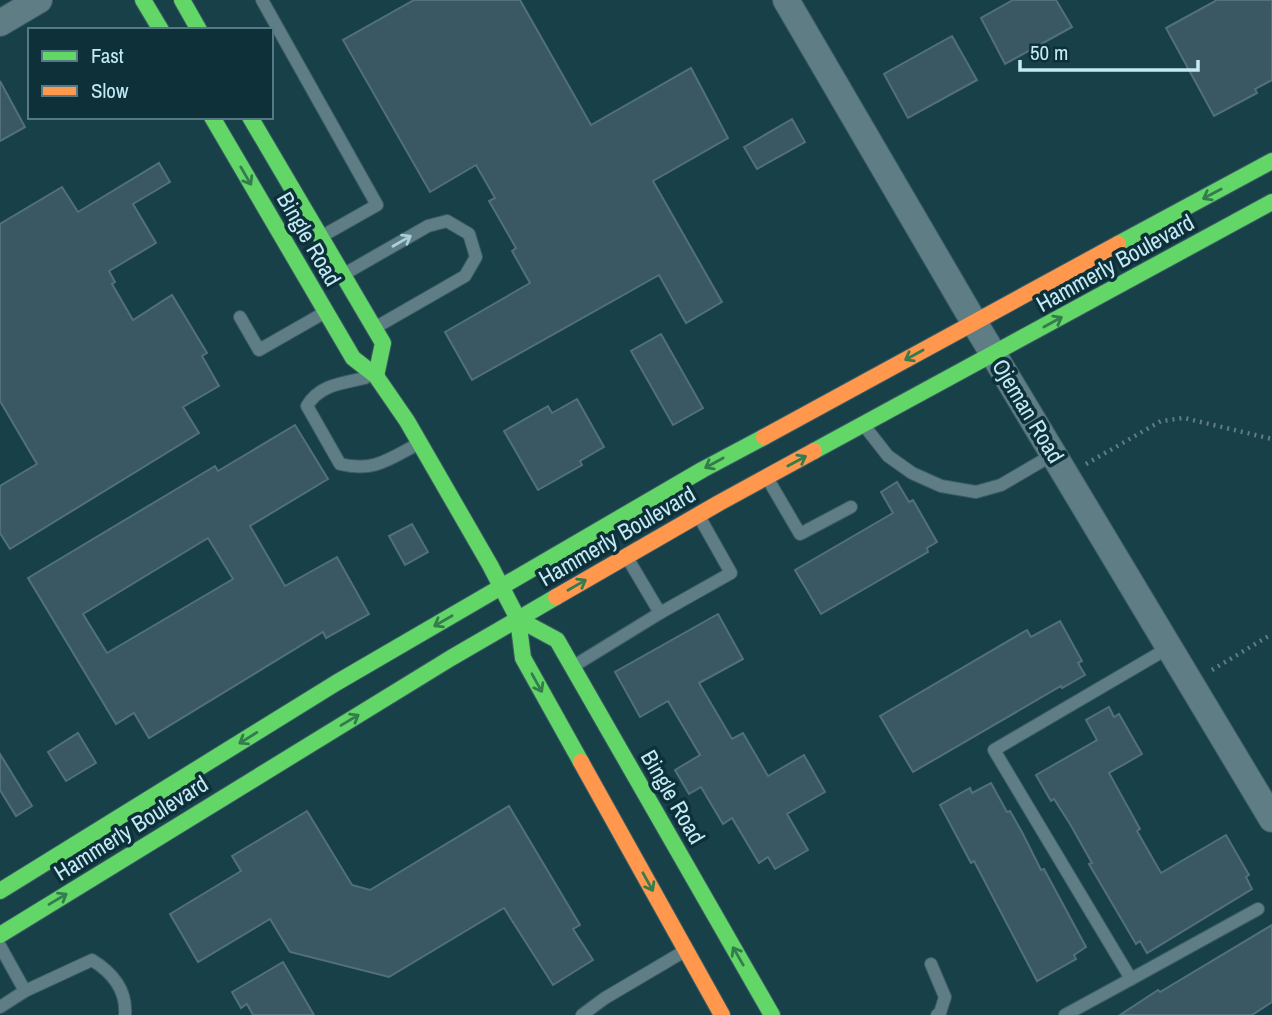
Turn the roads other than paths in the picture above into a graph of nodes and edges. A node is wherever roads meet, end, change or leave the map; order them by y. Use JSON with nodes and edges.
{"nodes":[{"id":1,"x":39,"y":0,"type":"edge"},
{"id":2,"x":143,"y":0,"type":"edge"},
{"id":3,"x":262,"y":0,"type":"edge"},
{"id":4,"x":786,"y":0,"type":"edge"},
{"id":5,"x":189,"y":5,"type":"edge"},
{"id":6,"x":0,"y":23,"type":"edge"},
{"id":7,"x":159,"y":28,"type":"edge"},
{"id":8,"x":198,"y":28,"type":"edge"},
{"id":9,"x":213,"y":119,"type":"edge"},
{"id":10,"x":251,"y":119,"type":"edge"},
{"id":11,"x":1272,"y":161,"type":"edge"},
{"id":12,"x":1272,"y":202,"type":"edge"},
{"id":13,"x":320,"y":237,"type":"junction"},
{"id":14,"x":315,"y":262,"type":"junction"},
{"id":15,"x":343,"y":275,"type":"junction"},
{"id":16,"x":326,"y":312,"type":"junction"},
{"id":17,"x":240,"y":317,"type":"dead end"},
{"id":18,"x":974,"y":322,"type":"junction"},
{"id":19,"x":374,"y":328,"type":"junction"},
{"id":20,"x":994,"y":355,"type":"junction"},
{"id":21,"x":376,"y":376,"type":"junction"},
{"id":22,"x":864,"y":425,"type":"junction"},
{"id":23,"x":420,"y":443,"type":"junction"},
{"id":24,"x":1060,"y":465,"type":"junction"},
{"id":25,"x":767,"y":477,"type":"junction"},
{"id":26,"x":851,"y":507,"type":"dead end"},
{"id":27,"x":698,"y":515,"type":"junction"},
{"id":28,"x":626,"y":557,"type":"junction"},
{"id":29,"x":502,"y":586,"type":"junction"},
{"id":30,"x":660,"y":613,"type":"junction"},
{"id":31,"x":518,"y":619,"type":"junction"},
{"id":32,"x":1170,"y":647,"type":"junction"},
{"id":33,"x":572,"y":667,"type":"junction"},
{"id":34,"x":1272,"y":819,"type":"edge"},
{"id":35,"x":93,"y":856,"type":"junction"},
{"id":36,"x":0,"y":891,"type":"edge"},
{"id":37,"x":1258,"y":909,"type":"dead end"},
{"id":38,"x":688,"y":910,"type":"junction"},
{"id":39,"x":0,"y":935,"type":"edge"},
{"id":40,"x":0,"y":946,"type":"edge"},
{"id":41,"x":686,"y":950,"type":"junction"},
{"id":42,"x":931,"y":964,"type":"dead end"},
{"id":43,"x":1131,"y":979,"type":"junction"},
{"id":44,"x":25,"y":991,"type":"junction"},
{"id":45,"x":0,"y":1007,"type":"edge"},
{"id":46,"x":125,"y":1015,"type":"edge"},
{"id":47,"x":582,"y":1015,"type":"edge"},
{"id":48,"x":722,"y":1015,"type":"edge"},
{"id":49,"x":772,"y":1015,"type":"edge"},
{"id":50,"x":937,"y":1015,"type":"edge"},
{"id":51,"x":1065,"y":1015,"type":"edge"}],
"edges":[{"from":1,"to":6,"type":"street"},
{"from":2,"to":7,"type":"main road"},
{"from":3,"to":13,"type":"lane"},
{"from":4,"to":18,"type":"street","name":"Ojeman Road"},
{"from":5,"to":8,"type":"main road"},
{"from":9,"to":14,"type":"main road","name":"Bingle Road","one_way":true},
{"from":10,"to":13,"type":"main road","name":"Bingle Road"},
{"from":11,"to":18,"type":"main road","name":"Hammerly Boulevard","one_way":true},
{"from":20,"to":12,"type":"main road","name":"Hammerly Boulevard","one_way":true},
{"from":13,"to":14,"type":"main road","name":"Bingle Road"},
{"from":14,"to":15,"type":"main road","name":"Bingle Road"},
{"from":14,"to":16,"type":"main road","name":"Bingle Road"},
{"from":15,"to":19,"type":"main road","name":"Bingle Road"},
{"from":15,"to":19,"type":"lane","one_way":true},
{"from":16,"to":17,"type":"lane"},
{"from":16,"to":21,"type":"main road","name":"Bingle Road"},
{"from":18,"to":20,"type":"street","name":"Ojeman Road"},
{"from":18,"to":29,"type":"main road","name":"Hammerly Boulevard","one_way":true},
{"from":19,"to":21,"type":"main road","name":"Bingle Road"},
{"from":20,"to":22,"type":"main road","name":"Hammerly Boulevard"},
{"from":20,"to":24,"type":"street","name":"Ojeman Road"},
{"from":21,"to":23,"type":"main road","name":"Bingle Road"},
{"from":21,"to":23,"type":"lane"},
{"from":22,"to":24,"type":"lane"},
{"from":25,"to":22,"type":"main road","name":"Hammerly Boulevard","one_way":true},
{"from":23,"to":29,"type":"main road","name":"Bingle Road"},
{"from":24,"to":32,"type":"street","name":"Ojeman Road"},
{"from":25,"to":26,"type":"lane"},
{"from":25,"to":27,"type":"main road","name":"Hammerly Boulevard"},
{"from":27,"to":28,"type":"main road","name":"Hammerly Boulevard"},
{"from":27,"to":30,"type":"lane"},
{"from":28,"to":30,"type":"lane"},
{"from":31,"to":28,"type":"main road","name":"Hammerly Boulevard","one_way":true},
{"from":29,"to":31,"type":"main road","name":"Bingle Road"},
{"from":29,"to":35,"type":"main road","name":"Hammerly Boulevard","one_way":true},
{"from":30,"to":33,"type":"lane"},
{"from":31,"to":33,"type":"main road","name":"Bingle Road"},
{"from":35,"to":31,"type":"main road","name":"Hammerly Boulevard","one_way":true},
{"from":31,"to":38,"type":"main road","name":"Bingle Road","one_way":true},
{"from":32,"to":34,"type":"street","name":"Ojeman Road"},
{"from":32,"to":43,"type":"lane"},
{"from":33,"to":38,"type":"main road","name":"Bingle Road"},
{"from":35,"to":36,"type":"main road","name":"Hammerly Boulevard"},
{"from":39,"to":35,"type":"main road","name":"Hammerly Boulevard","one_way":true},
{"from":37,"to":43,"type":"lane"},
{"from":38,"to":41,"type":"main road","name":"Bingle Road"},
{"from":49,"to":38,"type":"main road","name":"Bingle Road","one_way":true},
{"from":40,"to":44,"type":"lane"},
{"from":41,"to":47,"type":"lane"},
{"from":41,"to":48,"type":"main road","name":"Bingle Road"},
{"from":42,"to":50,"type":"lane"},
{"from":43,"to":51,"type":"lane"},
{"from":44,"to":45,"type":"lane"},
{"from":44,"to":46,"type":"lane"}]}
